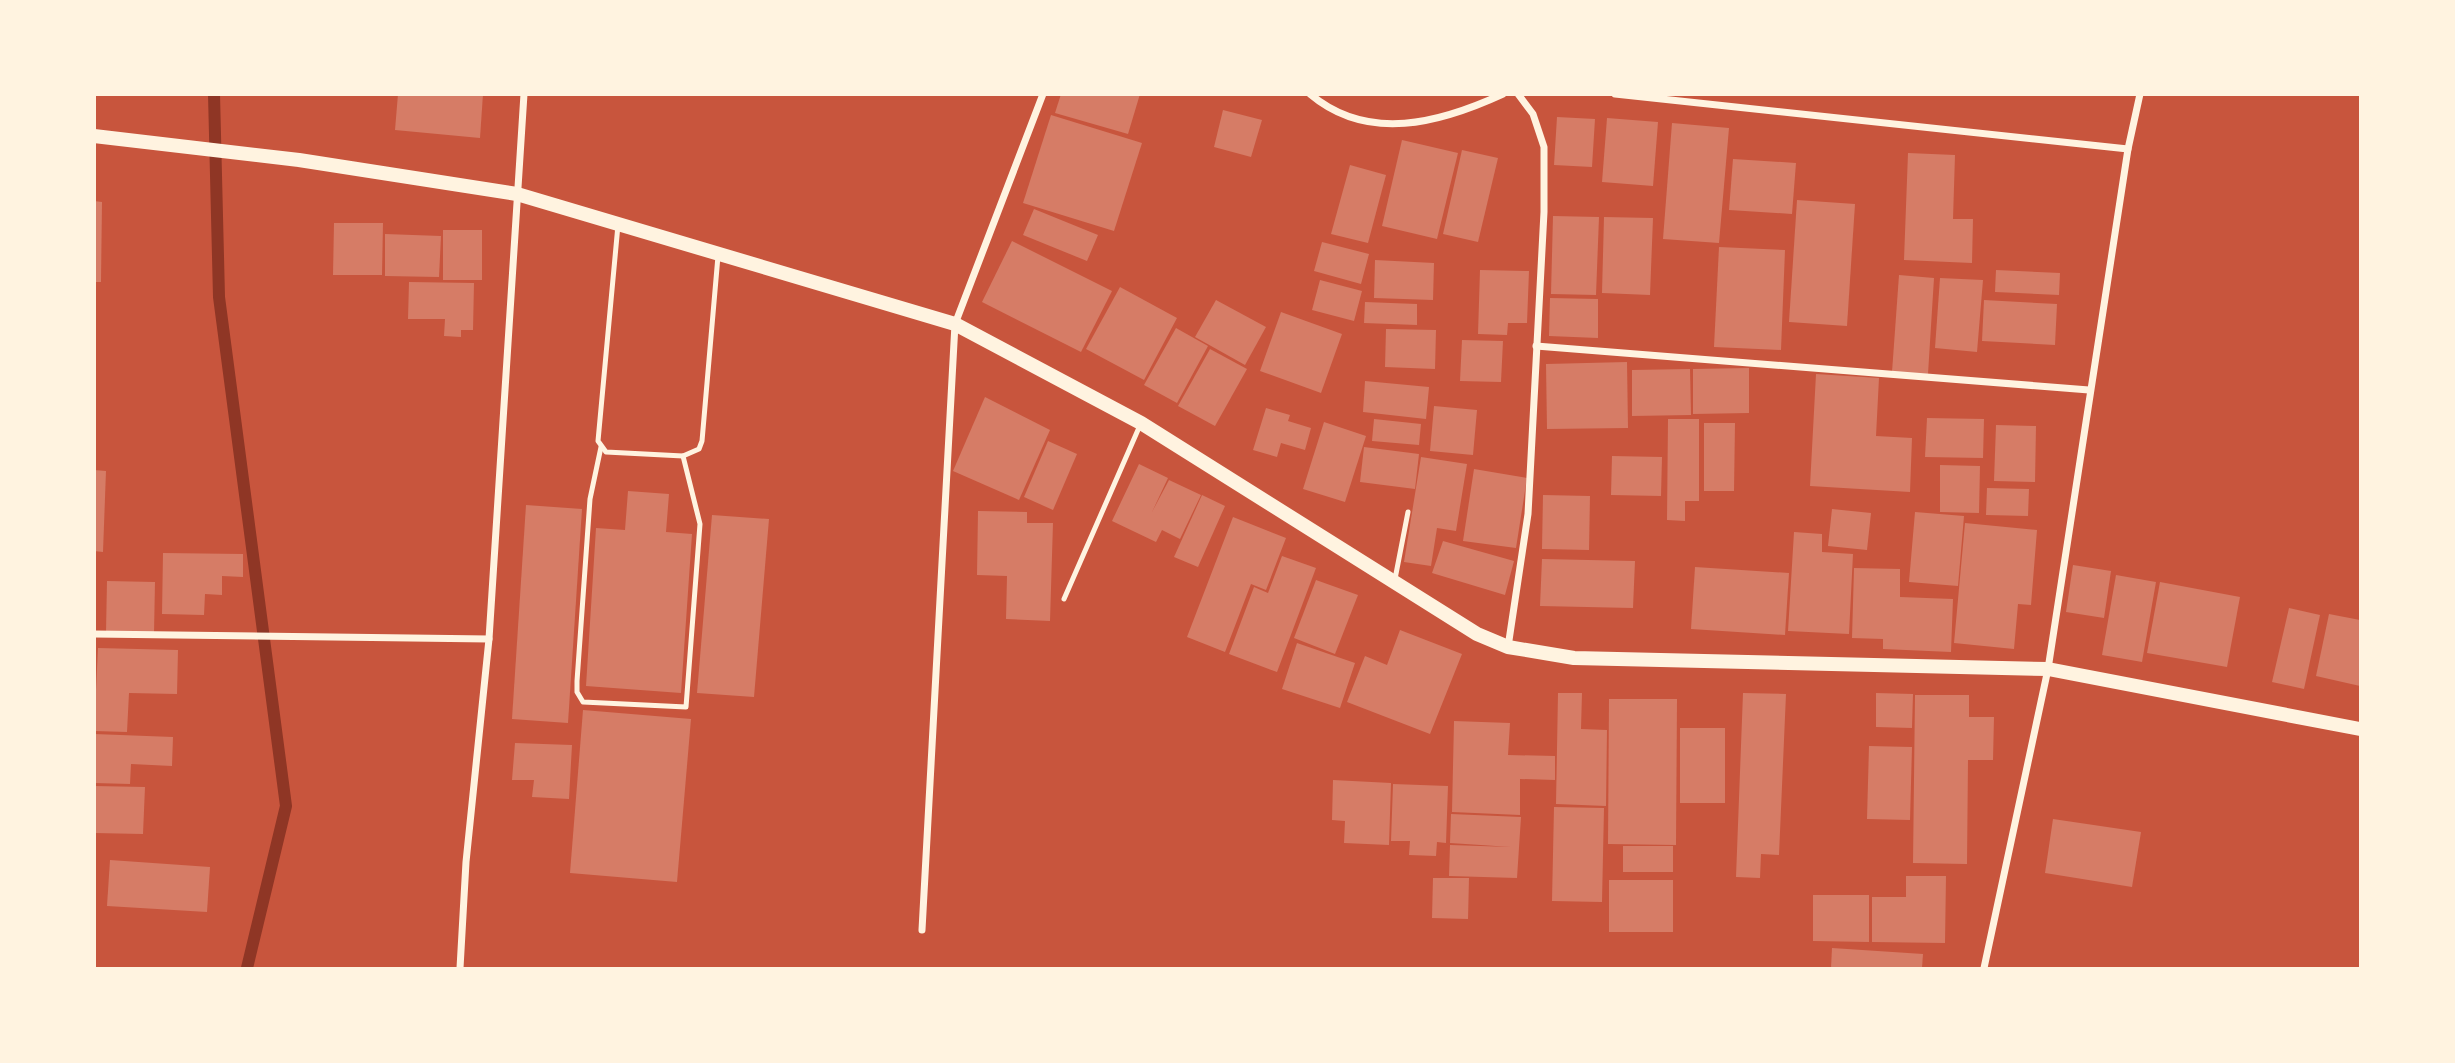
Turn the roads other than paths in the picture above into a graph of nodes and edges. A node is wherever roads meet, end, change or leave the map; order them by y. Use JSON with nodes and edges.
{"nodes":[{"id":1,"x":524,"y":94,"type":"edge"},
{"id":2,"x":1043,"y":94,"type":"edge"},
{"id":3,"x":1310,"y":94,"type":"edge"},
{"id":4,"x":1503,"y":94,"type":"edge"},
{"id":5,"x":1518,"y":94,"type":"edge"},
{"id":6,"x":1615,"y":94,"type":"edge"},
{"id":7,"x":2140,"y":94,"type":"edge"},
{"id":8,"x":94,"y":136,"type":"edge"},
{"id":9,"x":2128,"y":149,"type":"junction"},
{"id":10,"x":517,"y":194,"type":"junction"},
{"id":11,"x":618,"y":225,"type":"junction"},
{"id":12,"x":718,"y":256,"type":"junction"},
{"id":13,"x":955,"y":324,"type":"junction"},
{"id":14,"x":1536,"y":346,"type":"junction"},
{"id":15,"x":2089,"y":390,"type":"junction"},
{"id":16,"x":1141,"y":424,"type":"junction"},
{"id":17,"x":601,"y":447,"type":"junction"},
{"id":18,"x":683,"y":456,"type":"junction"},
{"id":19,"x":1408,"y":512,"type":"dead end"},
{"id":20,"x":1394,"y":582,"type":"junction"},
{"id":21,"x":1064,"y":600,"type":"dead end"},
{"id":22,"x":94,"y":635,"type":"edge"},
{"id":23,"x":489,"y":639,"type":"junction"},
{"id":24,"x":1508,"y":647,"type":"junction"},
{"id":25,"x":2048,"y":669,"type":"junction"},
{"id":26,"x":2361,"y":729,"type":"edge"},
{"id":27,"x":922,"y":930,"type":"dead end"},
{"id":28,"x":460,"y":968,"type":"edge"},
{"id":29,"x":1984,"y":968,"type":"edge"}],
"edges":[{"from":1,"to":10,"type":"street"},
{"from":2,"to":13,"type":"street"},
{"from":3,"to":4,"type":"street"},
{"from":5,"to":14,"type":"street"},
{"from":6,"to":9,"type":"street"},
{"from":7,"to":9,"type":"street"},
{"from":8,"to":10,"type":"main road"},
{"from":9,"to":15,"type":"street"},
{"from":10,"to":11,"type":"main road"},
{"from":10,"to":23,"type":"street"},
{"from":11,"to":12,"type":"main road"},
{"from":11,"to":17,"type":"lane"},
{"from":12,"to":13,"type":"main road"},
{"from":12,"to":18,"type":"lane"},
{"from":13,"to":16,"type":"main road"},
{"from":13,"to":27,"type":"street"},
{"from":14,"to":15,"type":"street"},
{"from":14,"to":24,"type":"street"},
{"from":15,"to":25,"type":"street"},
{"from":16,"to":20,"type":"main road"},
{"from":16,"to":21,"type":"lane"},
{"from":17,"to":18,"type":"lane"},
{"from":17,"to":18,"type":"lane"},
{"from":19,"to":20,"type":"lane"},
{"from":20,"to":24,"type":"main road"},
{"from":22,"to":23,"type":"street"},
{"from":23,"to":28,"type":"street"},
{"from":24,"to":25,"type":"main road"},
{"from":25,"to":26,"type":"main road"},
{"from":25,"to":29,"type":"street"}]}
